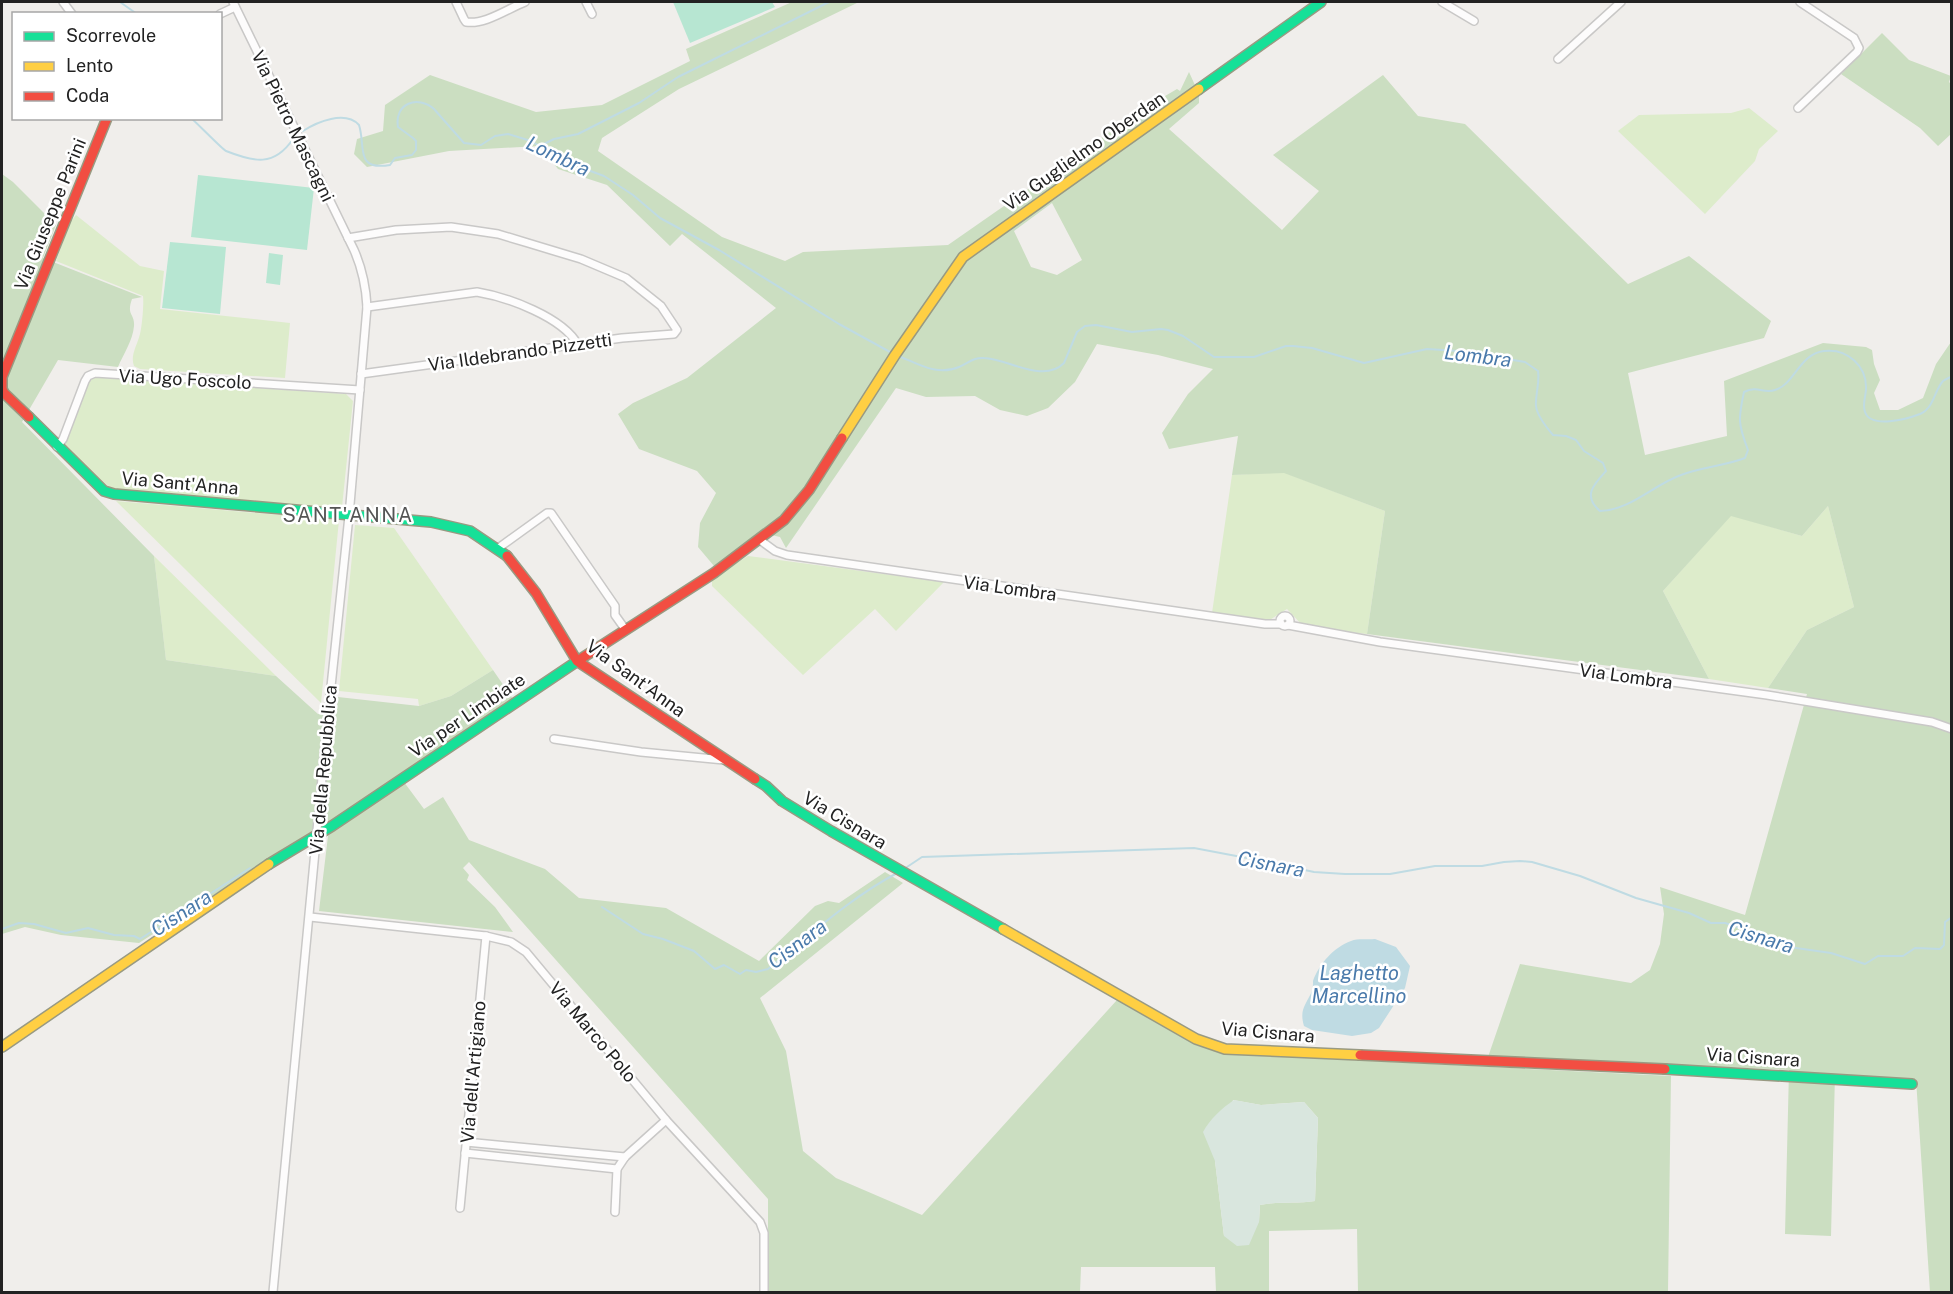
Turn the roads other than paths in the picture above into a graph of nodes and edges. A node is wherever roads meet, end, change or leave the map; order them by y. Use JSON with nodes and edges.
{"nodes":[{"id":1,"x":456,"y":2,"type":"edge"},
{"id":2,"x":525,"y":2,"type":"edge"},
{"id":3,"x":586,"y":2,"type":"edge"},
{"id":4,"x":1321,"y":2,"type":"edge"},
{"id":5,"x":1442,"y":2,"type":"edge"},
{"id":6,"x":1621,"y":2,"type":"edge"},
{"id":7,"x":1800,"y":2,"type":"edge"},
{"id":8,"x":234,"y":4,"type":"edge"},
{"id":9,"x":592,"y":14,"type":"dead end"},
{"id":10,"x":1474,"y":21,"type":"dead end"},
{"id":11,"x":1558,"y":59,"type":"dead end"},
{"id":12,"x":1798,"y":108,"type":"dead end"},
{"id":13,"x":106,"y":120,"type":"edge"},
{"id":14,"x":348,"y":238,"type":"junction"},
{"id":15,"x":354,"y":250,"type":"joint"},
{"id":16,"x":367,"y":307,"type":"junction"},
{"id":17,"x":578,"y":345,"type":"junction"},
{"id":18,"x":895,"y":355,"type":"joint"},
{"id":19,"x":361,"y":374,"type":"junction"},
{"id":20,"x":360,"y":390,"type":"junction"},
{"id":21,"x":57,"y":447,"type":"junction"},
{"id":22,"x":105,"y":491,"type":"joint"},
{"id":23,"x":349,"y":516,"type":"junction"},
{"id":24,"x":760,"y":540,"type":"junction"},
{"id":25,"x":497,"y":549,"type":"junction"},
{"id":26,"x":625,"y":629,"type":"junction"},
{"id":27,"x":577,"y":661,"type":"junction"},
{"id":28,"x":1952,"y":729,"type":"edge"},
{"id":29,"x":554,"y":740,"type":"dead end"},
{"id":30,"x":702,"y":745,"type":"joint"},
{"id":31,"x":724,"y":760,"type":"junction"},
{"id":32,"x":317,"y":834,"type":"junction"},
{"id":33,"x":310,"y":916,"type":"junction"},
{"id":34,"x":486,"y":936,"type":"junction"},
{"id":35,"x":2,"y":1047,"type":"edge"},
{"id":36,"x":1912,"y":1084,"type":"dead end"},
{"id":37,"x":666,"y":1120,"type":"junction"},
{"id":38,"x":466,"y":1142,"type":"junction"},
{"id":39,"x":465,"y":1153,"type":"junction"},
{"id":40,"x":625,"y":1157,"type":"junction"},
{"id":41,"x":617,"y":1168,"type":"junction"},
{"id":42,"x":460,"y":1208,"type":"dead end"},
{"id":43,"x":615,"y":1212,"type":"dead end"},
{"id":44,"x":273,"y":1293,"type":"edge"},
{"id":45,"x":764,"y":1293,"type":"edge"}],
"edges":[{"from":1,"to":2,"type":"street"},
{"from":3,"to":9,"type":"street"},
{"from":4,"to":18,"type":"street","name":"Via Guglielmo Oberdan"},
{"from":5,"to":10,"type":"street"},
{"from":6,"to":11,"type":"street"},
{"from":7,"to":12,"type":"street"},
{"from":8,"to":14,"type":"street","name":"Via Pietro Mascagni"},
{"from":13,"to":21,"type":"street","name":"Via Giuseppe Parini"},
{"from":14,"to":15,"type":"street","name":"Via Pietro Mascagni"},
{"from":14,"to":17,"type":"street","name":"Via Ildebrando Pizzetti"},
{"from":15,"to":16,"type":"street","name":"Via della Repubblica"},
{"from":16,"to":17,"type":"street"},
{"from":16,"to":19,"type":"street","name":"Via della Repubblica"},
{"from":17,"to":19,"type":"street","name":"Via Ildebrando Pizzetti"},
{"from":18,"to":24,"type":"street","name":"Via per Limbiate"},
{"from":19,"to":20,"type":"street","name":"Via della Repubblica"},
{"from":20,"to":21,"type":"street","name":"Via Ugo Foscolo"},
{"from":20,"to":23,"type":"street","name":"Via della Repubblica"},
{"from":21,"to":22,"type":"street","name":"Via Giuseppe Parini"},
{"from":22,"to":23,"type":"street","name":"Via Sant'Anna"},
{"from":23,"to":25,"type":"street","name":"Via Sant'Anna"},
{"from":23,"to":32,"type":"street","name":"Via della Repubblica"},
{"from":24,"to":26,"type":"street","name":"Via per Limbiate"},
{"from":24,"to":28,"type":"street","name":"Via Lombra"},
{"from":25,"to":26,"type":"street"},
{"from":25,"to":27,"type":"street","name":"Via Sant'Anna"},
{"from":26,"to":27,"type":"street","name":"Via per Limbiate"},
{"from":27,"to":30,"type":"street","name":"Via Sant'Anna"},
{"from":27,"to":32,"type":"street","name":"Via per Limbiate"},
{"from":29,"to":31,"type":"street"},
{"from":30,"to":31,"type":"street","name":"Via Cisnara"},
{"from":31,"to":36,"type":"street","name":"Via Cisnara"},
{"from":32,"to":33,"type":"street","name":"Via della Repubblica"},
{"from":32,"to":35,"type":"street","name":"Via per Limbiate"},
{"from":33,"to":34,"type":"street","name":"Via Marco Polo"},
{"from":33,"to":44,"type":"street","name":"Via della Repubblica"},
{"from":34,"to":37,"type":"street","name":"Via Marco Polo"},
{"from":34,"to":38,"type":"street","name":"Via dell'Artigiano"},
{"from":37,"to":40,"type":"street"},
{"from":37,"to":45,"type":"street","name":"Via Marco Polo"},
{"from":38,"to":39,"type":"street","name":"Via dell'Artigiano"},
{"from":38,"to":40,"type":"street"},
{"from":39,"to":41,"type":"street"},
{"from":39,"to":42,"type":"street","name":"Via dell'Artigiano"},
{"from":40,"to":41,"type":"street"},
{"from":41,"to":43,"type":"street"}]}
